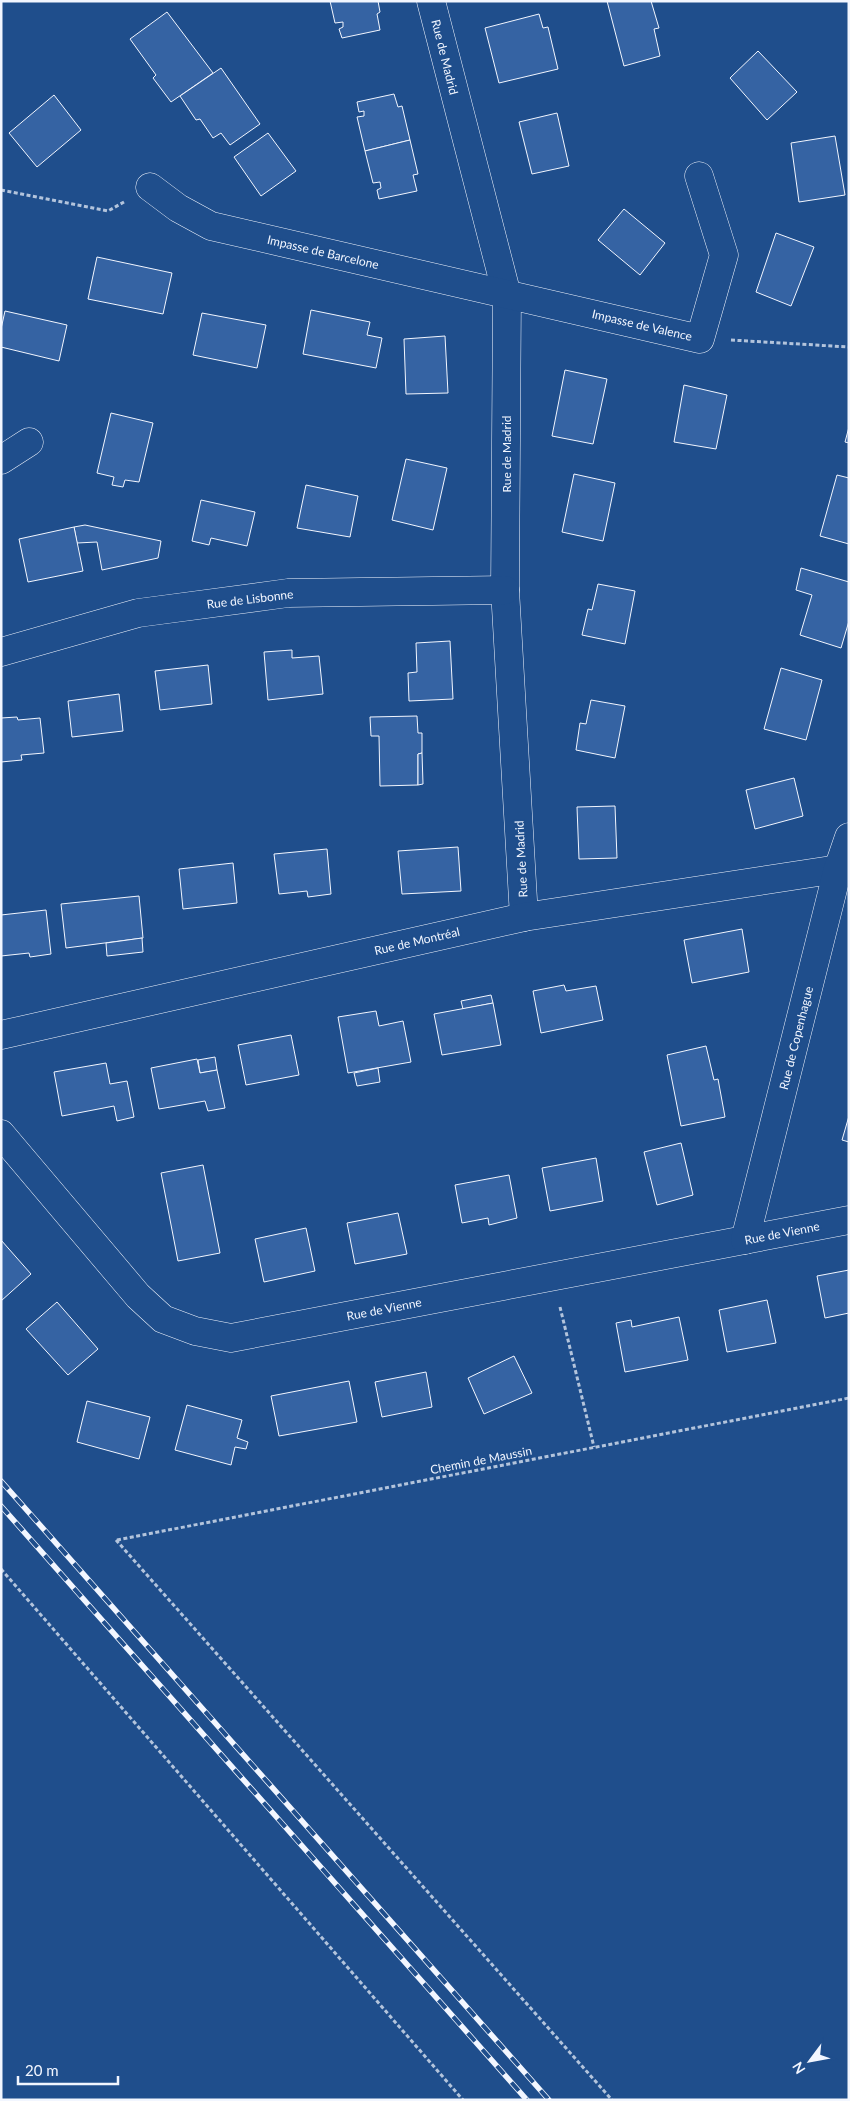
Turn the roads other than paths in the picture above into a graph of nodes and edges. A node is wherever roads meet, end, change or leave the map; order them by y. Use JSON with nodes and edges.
{"nodes":[{"id":1,"x":431,"y":1,"type":"edge"},
{"id":2,"x":699,"y":176,"type":"dead end"},
{"id":3,"x":150,"y":187,"type":"road end"},
{"id":4,"x":506,"y":295,"type":"junction"},
{"id":5,"x":29,"y":442,"type":"dead end"},
{"id":6,"x":1,"y":460,"type":"edge"},
{"id":7,"x":505,"y":590,"type":"junction"},
{"id":8,"x":1,"y":652,"type":"edge"},
{"id":9,"x":849,"y":837,"type":"edge"},
{"id":10,"x":838,"y":869,"type":"junction"},
{"id":11,"x":524,"y":917,"type":"junction"},
{"id":12,"x":1,"y":1035,"type":"edge"},
{"id":13,"x":1,"y":1134,"type":"edge"},
{"id":14,"x":849,"y":1220,"type":"edge"},
{"id":15,"x":745,"y":1240,"type":"junction"}],
"edges":[{"from":1,"to":4,"type":"street","name":"Rue de Madrid"},
{"from":2,"to":4,"type":"street","name":"Impasse de Valence"},
{"from":3,"to":4,"type":"street","name":"Impasse de Barcelone"},
{"from":4,"to":7,"type":"street","name":"Rue de Madrid"},
{"from":5,"to":6,"type":"street"},
{"from":7,"to":8,"type":"street","name":"Rue de Lisbonne"},
{"from":7,"to":11,"type":"street","name":"Rue de Madrid"},
{"from":9,"to":10,"type":"street","name":"Rue de Copenhague"},
{"from":10,"to":11,"type":"street","name":"Rue de Montréal"},
{"from":10,"to":15,"type":"street","name":"Rue de Copenhague"},
{"from":11,"to":12,"type":"street","name":"Rue de Montréal"},
{"from":13,"to":15,"type":"street","name":"Rue de Vienne"},
{"from":14,"to":15,"type":"street","name":"Rue de Vienne"}]}
